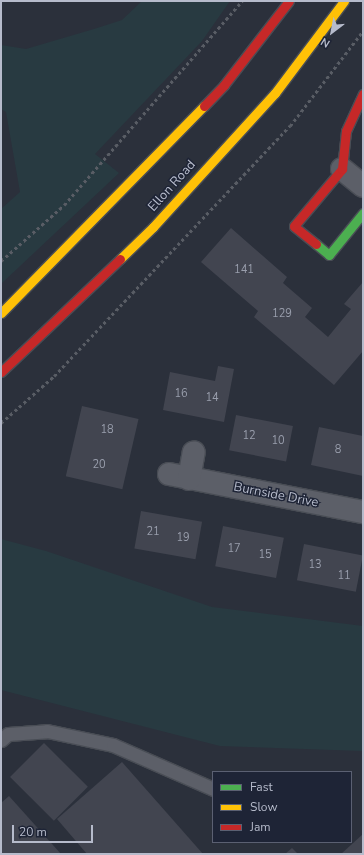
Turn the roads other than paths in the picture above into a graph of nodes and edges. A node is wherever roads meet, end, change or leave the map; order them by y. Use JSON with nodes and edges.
{"nodes":[{"id":1,"x":289,"y":1,"type":"edge"},
{"id":2,"x":344,"y":1,"type":"edge"},
{"id":3,"x":363,"y":94,"type":"edge"},
{"id":4,"x":342,"y":169,"type":"junction"},
{"id":5,"x":363,"y":186,"type":"edge"},
{"id":6,"x":363,"y":213,"type":"edge"},
{"id":7,"x":1,"y":313,"type":"edge"},
{"id":8,"x":1,"y":372,"type":"edge"},
{"id":9,"x":194,"y":452,"type":"dead end"},
{"id":10,"x":363,"y":512,"type":"edge"},
{"id":11,"x":1,"y":740,"type":"edge"},
{"id":12,"x":212,"y":789,"type":"edge"}],
"edges":[{"from":1,"to":7,"type":"main road"},
{"from":2,"to":8,"type":"main road","name":"Ellon Road"},
{"from":3,"to":4,"type":"main road"},
{"from":4,"to":5,"type":"street"},
{"from":4,"to":6,"type":"main road"},
{"from":9,"to":10,"type":"street","name":"Burnside Drive"},
{"from":11,"to":12,"type":"lane"}]}
